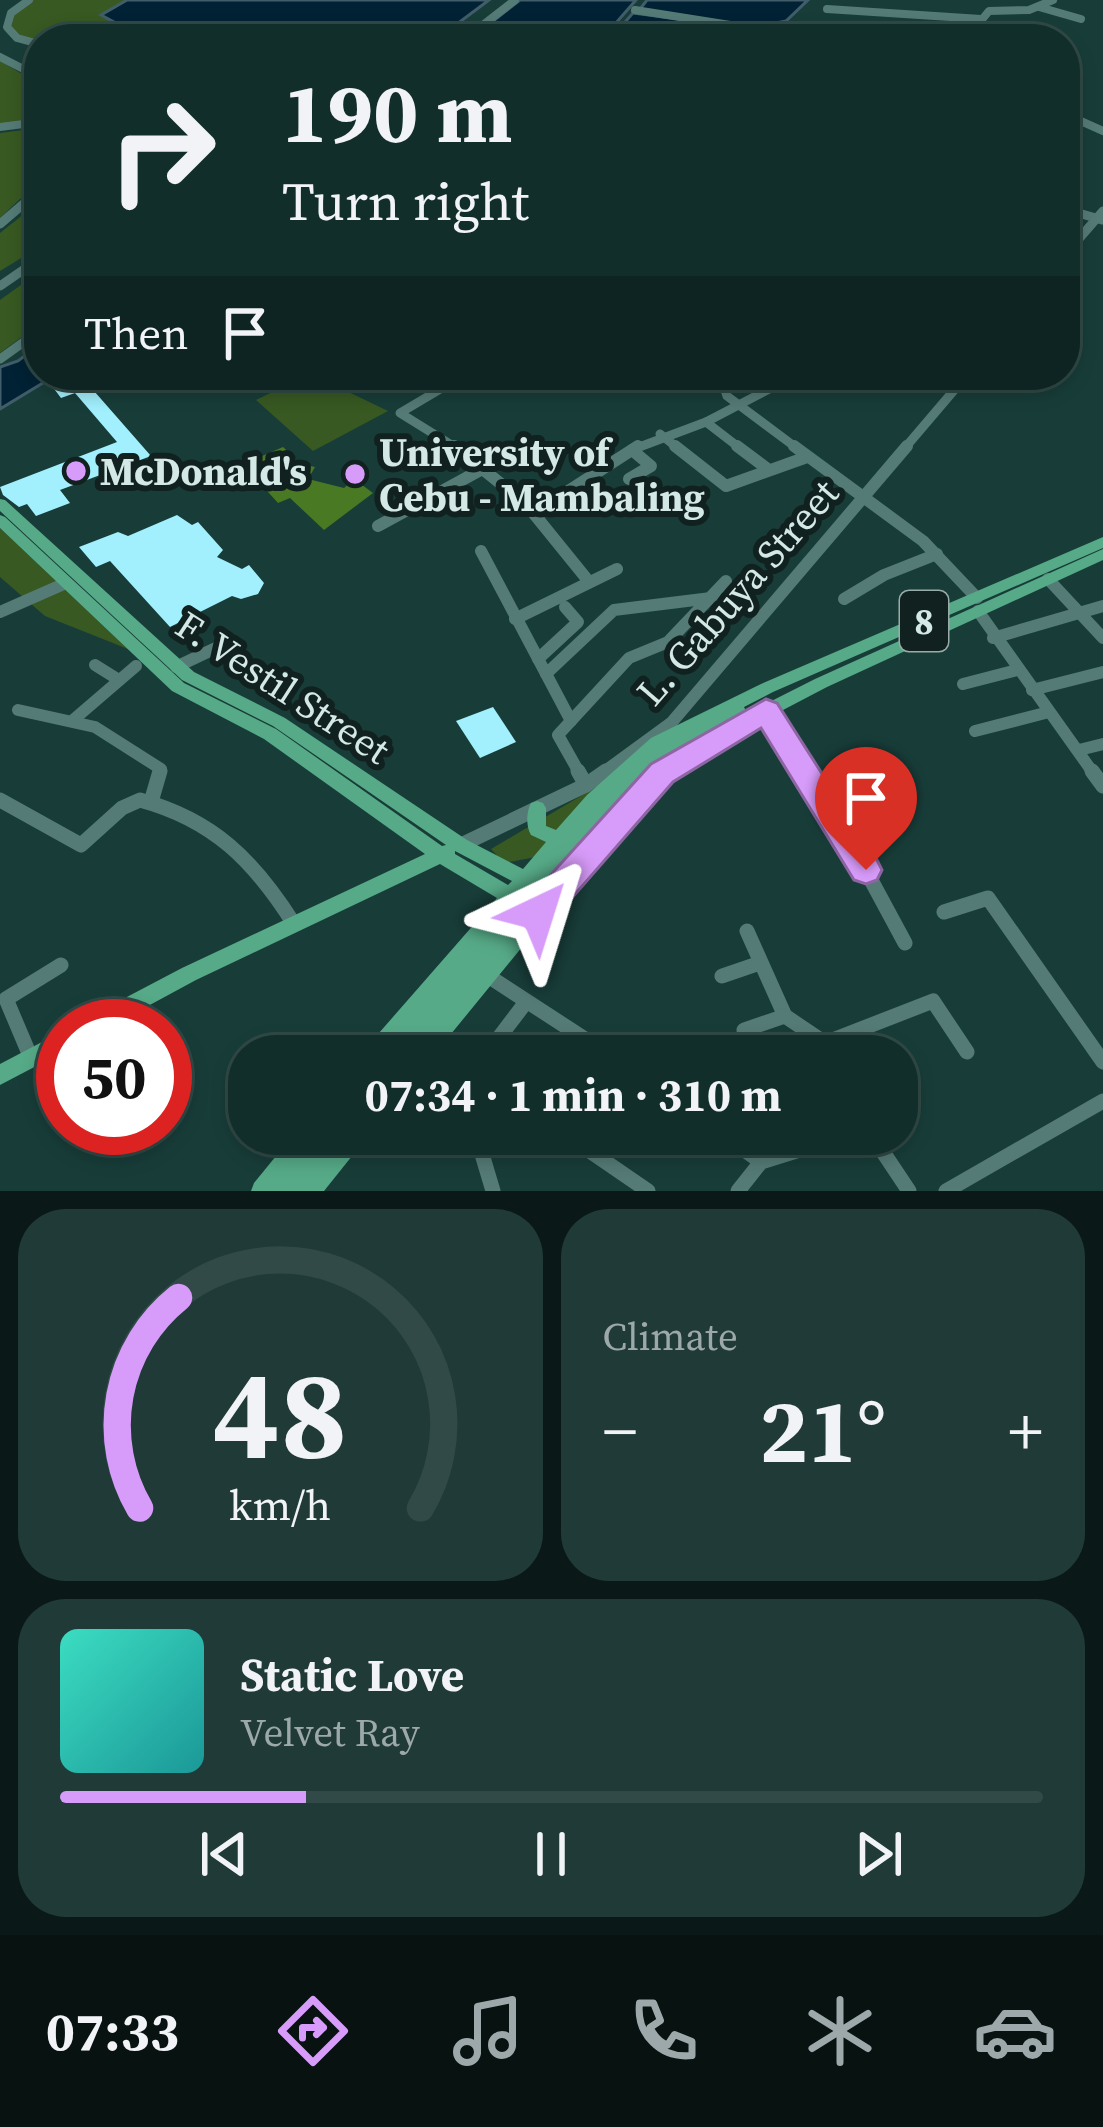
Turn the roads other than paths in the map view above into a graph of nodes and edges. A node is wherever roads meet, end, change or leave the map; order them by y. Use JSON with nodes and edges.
{"nodes":[{"id":1,"x":29,"y":0,"type":"edge"},
{"id":2,"x":514,"y":0,"type":"edge"},
{"id":3,"x":1046,"y":3,"type":"edge"},
{"id":4,"x":827,"y":9,"type":"dead end"},
{"id":5,"x":635,"y":10,"type":"dead end"},
{"id":6,"x":925,"y":13,"type":"junction"},
{"id":7,"x":981,"y":19,"type":"junction"},
{"id":8,"x":1081,"y":19,"type":"dead end"},
{"id":9,"x":484,"y":24,"type":"edge"},
{"id":10,"x":724,"y":24,"type":"edge"},
{"id":11,"x":912,"y":24,"type":"edge"},
{"id":12,"x":977,"y":24,"type":"edge"},
{"id":13,"x":24,"y":40,"type":"edge"},
{"id":14,"x":24,"y":203,"type":"edge"},
{"id":15,"x":1101,"y":216,"type":"edge"},
{"id":16,"x":0,"y":224,"type":"edge"},
{"id":17,"x":1080,"y":239,"type":"edge"},
{"id":18,"x":439,"y":390,"type":"edge"},
{"id":19,"x":725,"y":390,"type":"edge"},
{"id":20,"x":768,"y":390,"type":"edge"},
{"id":21,"x":954,"y":390,"type":"edge"},
{"id":22,"x":739,"y":406,"type":"junction"},
{"id":23,"x":706,"y":422,"type":"junction"},
{"id":24,"x":660,"y":434,"type":"junction"},
{"id":25,"x":632,"y":450,"type":"junction"},
{"id":26,"x":807,"y":457,"type":"junction"},
{"id":27,"x":486,"y":467,"type":"junction"},
{"id":28,"x":769,"y":470,"type":"junction"},
{"id":29,"x":629,"y":479,"type":"dead end"},
{"id":30,"x":603,"y":493,"type":"dead end"},
{"id":31,"x":863,"y":498,"type":"junction"},
{"id":32,"x":0,"y":503,"type":"edge"},
{"id":33,"x":0,"y":520,"type":"edge"},
{"id":34,"x":378,"y":526,"type":"dead end"},
{"id":35,"x":1103,"y":542,"type":"edge"},
{"id":36,"x":481,"y":551,"type":"dead end"},
{"id":37,"x":937,"y":554,"type":"junction"},
{"id":38,"x":1103,"y":554,"type":"edge"},
{"id":39,"x":617,"y":569,"type":"dead end"},
{"id":40,"x":586,"y":578,"type":"junction"},
{"id":41,"x":1048,"y":579,"type":"junction"},
{"id":42,"x":726,"y":581,"type":"dead end"},
{"id":43,"x":66,"y":584,"type":"junction"},
{"id":44,"x":711,"y":598,"type":"junction"},
{"id":45,"x":844,"y":599,"type":"dead end"},
{"id":46,"x":977,"y":604,"type":"junction"},
{"id":47,"x":1103,"y":606,"type":"edge"},
{"id":48,"x":565,"y":608,"type":"dead end"},
{"id":49,"x":1080,"y":611,"type":"junction"},
{"id":50,"x":0,"y":612,"type":"edge"},
{"id":51,"x":515,"y":619,"type":"junction"},
{"id":52,"x":993,"y":638,"type":"junction"},
{"id":53,"x":1103,"y":638,"type":"edge"},
{"id":54,"x":218,"y":647,"type":"dead end"},
{"id":55,"x":538,"y":659,"type":"junction"},
{"id":56,"x":95,"y":665,"type":"dead end"},
{"id":57,"x":136,"y":666,"type":"dead end"},
{"id":58,"x":176,"y":668,"type":"junction"},
{"id":59,"x":1017,"y":670,"type":"junction"},
{"id":60,"x":1103,"y":672,"type":"edge"},
{"id":61,"x":546,"y":674,"type":"junction"},
{"id":62,"x":815,"y":678,"type":"junction"},
{"id":63,"x":119,"y":680,"type":"junction"},
{"id":64,"x":963,"y":684,"type":"dead end"},
{"id":65,"x":1032,"y":690,"type":"junction"},
{"id":66,"x":18,"y":710,"type":"dead end"},
{"id":67,"x":766,"y":711,"type":"junction"},
{"id":68,"x":1048,"y":712,"type":"junction"},
{"id":69,"x":72,"y":721,"type":"junction"},
{"id":70,"x":571,"y":722,"type":"junction"},
{"id":71,"x":975,"y":731,"type":"dead end"},
{"id":72,"x":1103,"y":744,"type":"edge"},
{"id":73,"x":1079,"y":750,"type":"junction"},
{"id":74,"x":586,"y":784,"type":"junction"},
{"id":75,"x":1103,"y":786,"type":"edge"},
{"id":76,"x":151,"y":802,"type":"junction"},
{"id":77,"x":3,"y":805,"type":"edge"},
{"id":78,"x":537,"y":808,"type":"junction"},
{"id":79,"x":560,"y":840,"type":"junction"},
{"id":80,"x":460,"y":845,"type":"junction"},
{"id":81,"x":440,"y":855,"type":"junction"},
{"id":82,"x":576,"y":869,"type":"junction"},
{"id":83,"x":517,"y":888,"type":"junction"},
{"id":84,"x":554,"y":894,"type":"junction"},
{"id":85,"x":944,"y":912,"type":"dead end"},
{"id":86,"x":538,"y":913,"type":"junction"},
{"id":87,"x":293,"y":924,"type":"junction"},
{"id":88,"x":747,"y":932,"type":"dead end"},
{"id":89,"x":905,"y":943,"type":"dead end"},
{"id":90,"x":458,"y":956,"type":"junction"},
{"id":91,"x":760,"y":963,"type":"junction"},
{"id":92,"x":61,"y":965,"type":"dead end"},
{"id":93,"x":488,"y":976,"type":"junction"},
{"id":94,"x":722,"y":976,"type":"dead end"},
{"id":95,"x":145,"y":999,"type":"edge"},
{"id":96,"x":526,"y":1002,"type":"junction"},
{"id":97,"x":784,"y":1016,"type":"junction"},
{"id":98,"x":744,"y":1030,"type":"dead end"},
{"id":99,"x":390,"y":1035,"type":"edge"},
{"id":100,"x":415,"y":1035,"type":"edge"},
{"id":101,"x":438,"y":1035,"type":"edge"},
{"id":102,"x":500,"y":1035,"type":"edge"},
{"id":103,"x":578,"y":1035,"type":"edge"},
{"id":104,"x":809,"y":1035,"type":"edge"},
{"id":105,"x":860,"y":1035,"type":"edge"},
{"id":106,"x":967,"y":1052,"type":"dead end"},
{"id":107,"x":36,"y":1055,"type":"edge"},
{"id":108,"x":31,"y":1058,"type":"junction"},
{"id":109,"x":1103,"y":1062,"type":"edge"},
{"id":110,"x":0,"y":1075,"type":"edge"},
{"id":111,"x":1103,"y":1101,"type":"edge"},
{"id":112,"x":291,"y":1155,"type":"edge"},
{"id":113,"x":315,"y":1155,"type":"edge"},
{"id":114,"x":339,"y":1155,"type":"edge"},
{"id":115,"x":483,"y":1155,"type":"edge"},
{"id":116,"x":596,"y":1155,"type":"edge"},
{"id":117,"x":751,"y":1155,"type":"edge"},
{"id":118,"x":784,"y":1155,"type":"edge"},
{"id":119,"x":885,"y":1155,"type":"edge"},
{"id":120,"x":761,"y":1162,"type":"junction"},
{"id":121,"x":262,"y":1191,"type":"edge"},
{"id":122,"x":286,"y":1191,"type":"edge"},
{"id":123,"x":310,"y":1191,"type":"edge"},
{"id":124,"x":494,"y":1191,"type":"edge"},
{"id":125,"x":648,"y":1191,"type":"edge"},
{"id":126,"x":739,"y":1191,"type":"edge"},
{"id":127,"x":910,"y":1191,"type":"edge"},
{"id":128,"x":946,"y":1191,"type":"edge"}],
"edges":[{"from":1,"to":13,"type":"street"},
{"from":2,"to":9,"type":"street"},
{"from":3,"to":7,"type":"street"},
{"from":3,"to":8,"type":"street"},
{"from":4,"to":6,"type":"street"},
{"from":5,"to":10,"type":"street"},
{"from":6,"to":7,"type":"street"},
{"from":6,"to":11,"type":"street"},
{"from":7,"to":12,"type":"street"},
{"from":14,"to":16,"type":"street"},
{"from":15,"to":17,"type":"street"},
{"from":18,"to":27,"type":"street"},
{"from":19,"to":22,"type":"street"},
{"from":20,"to":22,"type":"street"},
{"from":21,"to":31,"type":"street","name":"L. Gabuya Street"},
{"from":22,"to":23,"type":"street"},
{"from":22,"to":26,"type":"street"},
{"from":23,"to":24,"type":"street"},
{"from":23,"to":28,"type":"street"},
{"from":24,"to":25,"type":"street"},
{"from":24,"to":28,"type":"street"},
{"from":25,"to":29,"type":"street"},
{"from":25,"to":30,"type":"street"},
{"from":26,"to":28,"type":"street"},
{"from":26,"to":31,"type":"street"},
{"from":27,"to":34,"type":"street"},
{"from":27,"to":40,"type":"street"},
{"from":31,"to":37,"type":"street"},
{"from":31,"to":74,"type":"street","name":"L. Gabuya Street"},
{"from":32,"to":58,"type":"main road","name":"F. Vestil Street"},
{"from":33,"to":43,"type":"main road","name":"F. Vestil Street"},
{"from":35,"to":46,"type":"main road","number":"8"},
{"from":36,"to":51,"type":"street"},
{"from":37,"to":45,"type":"street"},
{"from":37,"to":46,"type":"street"},
{"from":38,"to":41,"type":"main road","number":"8"},
{"from":39,"to":40,"type":"street"},
{"from":40,"to":51,"type":"street"},
{"from":41,"to":46,"type":"main road","number":"8"},
{"from":41,"to":49,"type":"street"},
{"from":42,"to":44,"type":"street"},
{"from":43,"to":50,"type":"street"},
{"from":43,"to":81,"type":"main road","name":"F. Vestil Street"},
{"from":44,"to":61,"type":"street"},
{"from":44,"to":70,"type":"street"},
{"from":46,"to":52,"type":"street"},
{"from":46,"to":62,"type":"main road","number":"8"},
{"from":47,"to":49,"type":"street"},
{"from":48,"to":55,"type":"street"},
{"from":49,"to":52,"type":"street"},
{"from":49,"to":53,"type":"street"},
{"from":51,"to":55,"type":"street"},
{"from":52,"to":59,"type":"street"},
{"from":54,"to":58,"type":"street"},
{"from":55,"to":61,"type":"street"},
{"from":56,"to":63,"type":"street"},
{"from":57,"to":63,"type":"street"},
{"from":58,"to":80,"type":"main road","name":"F. Vestil Street"},
{"from":59,"to":64,"type":"street"},
{"from":59,"to":65,"type":"street"},
{"from":60,"to":65,"type":"street"},
{"from":61,"to":70,"type":"street"},
{"from":62,"to":67,"type":"main road","number":"8"},
{"from":62,"to":79,"type":"main road","number":"8"},
{"from":62,"to":100,"type":"main road","number":"8"},
{"from":63,"to":69,"type":"street"},
{"from":65,"to":68,"type":"street"},
{"from":66,"to":69,"type":"street"},
{"from":67,"to":82,"type":"main road","number":"8"},
{"from":67,"to":89,"type":"street"},
{"from":68,"to":71,"type":"street"},
{"from":68,"to":73,"type":"street"},
{"from":69,"to":76,"type":"street"},
{"from":70,"to":74,"type":"street"},
{"from":72,"to":73,"type":"street"},
{"from":73,"to":75,"type":"street"},
{"from":74,"to":78,"type":"street","name":"L. Gabuya Street"},
{"from":76,"to":77,"type":"street"},
{"from":76,"to":87,"type":"street"},
{"from":78,"to":79,"type":"main road"},
{"from":78,"to":80,"type":"street","name":"L. Gabuya Street"},
{"from":79,"to":82,"type":"main road"},
{"from":79,"to":83,"type":"main road","number":"8"},
{"from":80,"to":81,"type":"main road"},
{"from":80,"to":83,"type":"main road","name":"F. Vestil Street"},
{"from":81,"to":83,"type":"main road","name":"F. Vestil Street"},
{"from":81,"to":87,"type":"main road"},
{"from":82,"to":84,"type":"main road","number":"8"},
{"from":83,"to":84,"type":"main road","name":"F. Vestil Street"},
{"from":83,"to":86,"type":"main road","name":"F. Vestil Street"},
{"from":83,"to":90,"type":"main road","number":"8"},
{"from":84,"to":86,"type":"main road","number":"8"},
{"from":85,"to":109,"type":"street"},
{"from":86,"to":93,"type":"main road","number":"8"},
{"from":87,"to":95,"type":"main road"},
{"from":88,"to":91,"type":"street"},
{"from":90,"to":93,"type":"street"},
{"from":90,"to":99,"type":"main road","number":"8"},
{"from":91,"to":94,"type":"street"},
{"from":91,"to":97,"type":"street"},
{"from":92,"to":108,"type":"street"},
{"from":93,"to":96,"type":"street"},
{"from":93,"to":101,"type":"main road","number":"8"},
{"from":96,"to":102,"type":"street"},
{"from":96,"to":103,"type":"street"},
{"from":97,"to":98,"type":"street"},
{"from":97,"to":104,"type":"street"},
{"from":105,"to":106,"type":"street"},
{"from":107,"to":108,"type":"main road"},
{"from":108,"to":110,"type":"main road"},
{"from":111,"to":128,"type":"street"},
{"from":112,"to":121,"type":"main road"},
{"from":113,"to":122,"type":"main road"},
{"from":114,"to":123,"type":"main road"},
{"from":115,"to":124,"type":"street"},
{"from":116,"to":125,"type":"street"},
{"from":117,"to":120,"type":"street"},
{"from":118,"to":120,"type":"street"},
{"from":119,"to":127,"type":"street"},
{"from":120,"to":126,"type":"street"}]}
